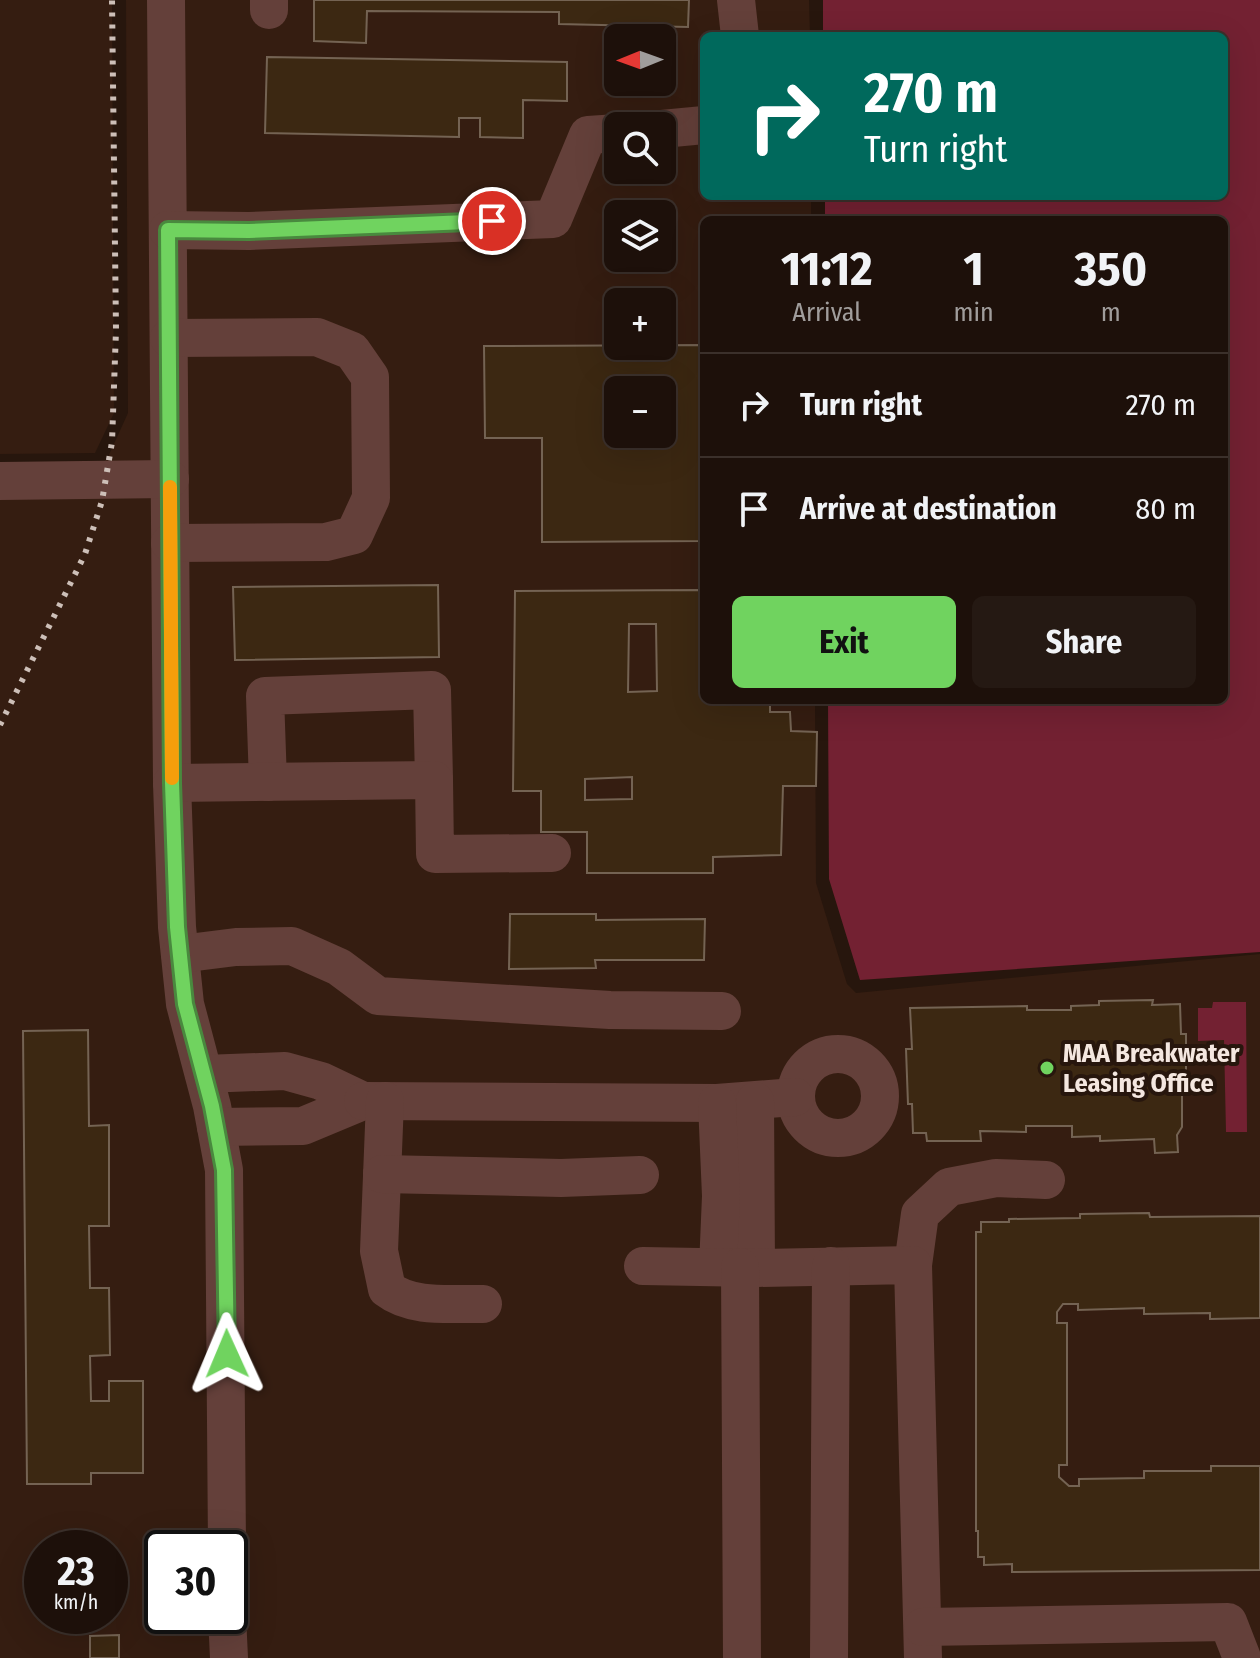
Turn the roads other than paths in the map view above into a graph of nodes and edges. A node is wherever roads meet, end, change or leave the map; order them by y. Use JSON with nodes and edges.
{"nodes":[{"id":1,"x":166,"y":0,"type":"edge"},
{"id":2,"x":736,"y":0,"type":"edge"},
{"id":3,"x":740,"y":32,"type":"edge"},
{"id":4,"x":700,"y":125,"type":"edge"},
{"id":5,"x":676,"y":128,"type":"edge"},
{"id":6,"x":604,"y":134,"type":"edge"},
{"id":7,"x":168,"y":230,"type":"junction"},
{"id":8,"x":169,"y":338,"type":"junction"},
{"id":9,"x":170,"y":479,"type":"junction"},
{"id":10,"x":0,"y":481,"type":"edge"},
{"id":11,"x":170,"y":543,"type":"junction"},
{"id":12,"x":434,"y":780,"type":"junction"},
{"id":13,"x":268,"y":782,"type":"junction"},
{"id":14,"x":172,"y":783,"type":"junction"},
{"id":15,"x":552,"y":853,"type":"dead end"},
{"id":16,"x":180,"y":954,"type":"junction"},
{"id":17,"x":722,"y":1011,"type":"dead end"},
{"id":18,"x":204,"y":1074,"type":"junction"},
{"id":19,"x":795,"y":1097,"type":"dead end"},
{"id":20,"x":374,"y":1101,"type":"junction"},
{"id":21,"x":755,"y":1101,"type":"junction"},
{"id":22,"x":704,"y":1103,"type":"junction"},
{"id":23,"x":216,"y":1127,"type":"junction"},
{"id":24,"x":382,"y":1174,"type":"junction"},
{"id":25,"x":640,"y":1175,"type":"dead end"},
{"id":26,"x":1046,"y":1180,"type":"dead end"},
{"id":27,"x":738,"y":1194,"type":"junction"},
{"id":28,"x":913,"y":1265,"type":"junction"},
{"id":29,"x":643,"y":1266,"type":"dead end"},
{"id":30,"x":831,"y":1266,"type":"junction"},
{"id":31,"x":738,"y":1267,"type":"junction"},
{"id":32,"x":483,"y":1304,"type":"dead end"},
{"id":33,"x":227,"y":1530,"type":"edge"},
{"id":34,"x":228,"y":1634,"type":"edge"},
{"id":35,"x":923,"y":1643,"type":"edge"},
{"id":36,"x":229,"y":1658,"type":"edge"},
{"id":37,"x":742,"y":1658,"type":"edge"},
{"id":38,"x":829,"y":1658,"type":"edge"},
{"id":39,"x":1242,"y":1658,"type":"edge"}],
"edges":[{"from":1,"to":7,"type":"street"},
{"from":2,"to":3,"type":"street"},
{"from":4,"to":5,"type":"street"},
{"from":6,"to":7,"type":"street"},
{"from":7,"to":8,"type":"street"},
{"from":8,"to":9,"type":"street"},
{"from":8,"to":11,"type":"street"},
{"from":9,"to":10,"type":"street"},
{"from":9,"to":11,"type":"street"},
{"from":11,"to":14,"type":"street"},
{"from":12,"to":13,"type":"street"},
{"from":12,"to":13,"type":"street"},
{"from":12,"to":15,"type":"street"},
{"from":13,"to":14,"type":"street"},
{"from":14,"to":16,"type":"street"},
{"from":16,"to":17,"type":"street"},
{"from":16,"to":18,"type":"street"},
{"from":18,"to":20,"type":"street"},
{"from":18,"to":23,"type":"street"},
{"from":19,"to":21,"type":"street"},
{"from":20,"to":22,"type":"street"},
{"from":20,"to":23,"type":"street"},
{"from":20,"to":24,"type":"street"},
{"from":21,"to":22,"type":"street"},
{"from":21,"to":27,"type":"street"},
{"from":22,"to":27,"type":"street"},
{"from":23,"to":33,"type":"street"},
{"from":24,"to":25,"type":"street"},
{"from":24,"to":32,"type":"street"},
{"from":26,"to":28,"type":"street"},
{"from":27,"to":31,"type":"street"},
{"from":28,"to":30,"type":"street"},
{"from":28,"to":35,"type":"street"},
{"from":29,"to":31,"type":"street"},
{"from":30,"to":31,"type":"street"},
{"from":30,"to":38,"type":"street"},
{"from":31,"to":37,"type":"street"},
{"from":34,"to":36,"type":"street"},
{"from":35,"to":39,"type":"street"}]}
